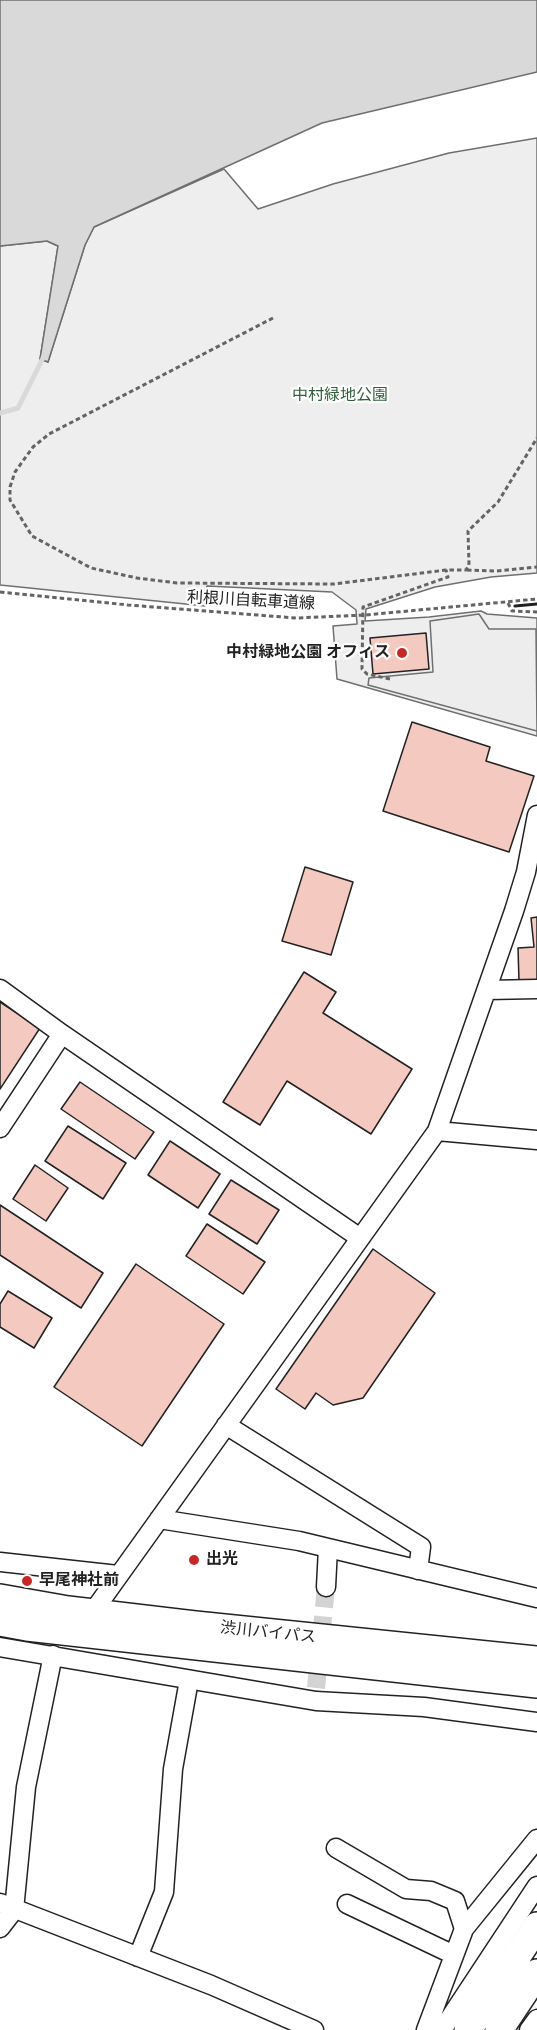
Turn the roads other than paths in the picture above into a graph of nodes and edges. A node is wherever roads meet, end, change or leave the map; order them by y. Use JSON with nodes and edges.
{"nodes":[{"id":1,"x":537,"y":815,"type":"edge"},
{"id":2,"x":0,"y":988,"type":"edge"},
{"id":3,"x":537,"y":989,"type":"edge"},
{"id":4,"x":487,"y":990,"type":"junction"},
{"id":5,"x":62,"y":1034,"type":"junction"},
{"id":6,"x":0,"y":1128,"type":"edge"},
{"id":7,"x":437,"y":1131,"type":"junction"},
{"id":8,"x":537,"y":1140,"type":"edge"},
{"id":9,"x":360,"y":1238,"type":"junction"},
{"id":10,"x":226,"y":1425,"type":"junction"},
{"id":11,"x":159,"y":1519,"type":"junction"},
{"id":12,"x":328,"y":1548,"type":"junction"},
{"id":13,"x":0,"y":1562,"type":"edge"},
{"id":14,"x":418,"y":1570,"type":"junction"},
{"id":15,"x":118,"y":1575,"type":"junction"},
{"id":16,"x":326,"y":1587,"type":"tunnel mouth"},
{"id":17,"x":0,"y":1598,"type":"edge"},
{"id":18,"x":537,"y":1598,"type":"edge"},
{"id":19,"x":92,"y":1613,"type":"junction"},
{"id":20,"x":0,"y":1622,"type":"edge"},
{"id":21,"x":0,"y":1647,"type":"edge"},
{"id":22,"x":53,"y":1655,"type":"junction"},
{"id":23,"x":537,"y":1660,"type":"edge"},
{"id":24,"x":189,"y":1680,"type":"junction"},
{"id":25,"x":537,"y":1684,"type":"edge"},
{"id":26,"x":537,"y":1722,"type":"edge"},
{"id":27,"x":537,"y":1839,"type":"edge"},
{"id":28,"x":336,"y":1848,"type":"dead end"},
{"id":29,"x":537,"y":1886,"type":"edge"},
{"id":30,"x":347,"y":1904,"type":"dead end"},
{"id":31,"x":7,"y":1906,"type":"edge"},
{"id":32,"x":537,"y":1926,"type":"edge"},
{"id":33,"x":0,"y":1928,"type":"edge"},
{"id":34,"x":464,"y":1929,"type":"junction"},
{"id":35,"x":454,"y":1955,"type":"junction"},
{"id":36,"x":138,"y":1957,"type":"junction"},
{"id":37,"x":537,"y":1973,"type":"edge"},
{"id":38,"x":531,"y":2007,"type":"edge"},
{"id":39,"x":448,"y":2029,"type":"edge"},
{"id":40,"x":314,"y":2030,"type":"edge"},
{"id":41,"x":499,"y":2030,"type":"edge"},
{"id":42,"x":529,"y":2030,"type":"edge"}],
"edges":[{"from":1,"to":4,"type":"street"},
{"from":2,"to":5,"type":"street"},
{"from":3,"to":4,"type":"street"},
{"from":4,"to":7,"type":"street"},
{"from":5,"to":6,"type":"street"},
{"from":5,"to":9,"type":"street"},
{"from":7,"to":8,"type":"street"},
{"from":7,"to":9,"type":"street"},
{"from":9,"to":10,"type":"street"},
{"from":10,"to":11,"type":"street"},
{"from":10,"to":14,"type":"street"},
{"from":11,"to":12,"type":"street"},
{"from":11,"to":15,"type":"street"},
{"from":12,"to":14,"type":"street"},
{"from":12,"to":16,"type":"street"},
{"from":13,"to":15,"type":"street"},
{"from":14,"to":18,"type":"street"},
{"from":15,"to":19,"type":"street"},
{"from":17,"to":19,"type":"highway","name":"渋川バイパス"},
{"from":19,"to":23,"type":"highway","name":"渋川バイパス"},
{"from":20,"to":25,"type":"highway","name":"渋川バイパス"},
{"from":21,"to":22,"type":"street"},
{"from":22,"to":24,"type":"street"},
{"from":22,"to":31,"type":"street"},
{"from":24,"to":26,"type":"street"},
{"from":24,"to":36,"type":"street"},
{"from":27,"to":34,"type":"street"},
{"from":28,"to":34,"type":"street"},
{"from":29,"to":39,"type":"street"},
{"from":30,"to":35,"type":"street"},
{"from":31,"to":33,"type":"street"},
{"from":31,"to":36,"type":"street"},
{"from":32,"to":39,"type":"highway"},
{"from":34,"to":35,"type":"street"},
{"from":35,"to":39,"type":"street"},
{"from":36,"to":40,"type":"street"},
{"from":37,"to":38,"type":"highway"},
{"from":38,"to":41,"type":"highway"},
{"from":38,"to":42,"type":"street"}]}
